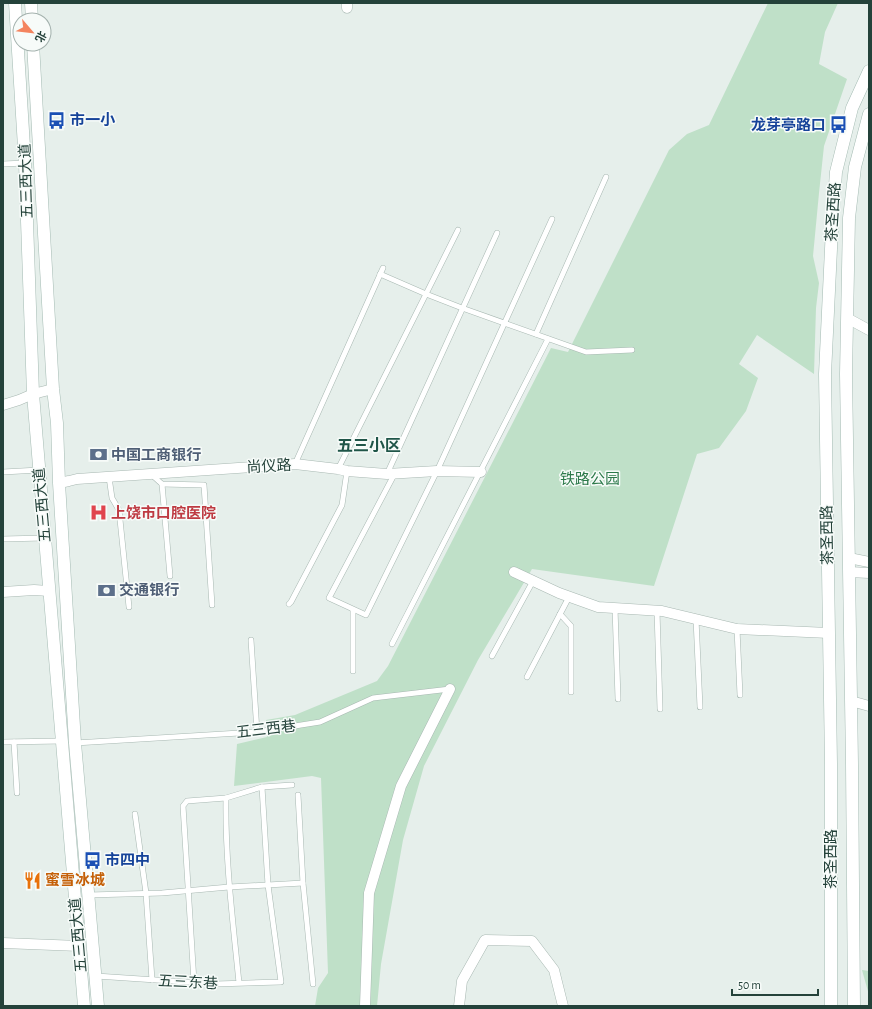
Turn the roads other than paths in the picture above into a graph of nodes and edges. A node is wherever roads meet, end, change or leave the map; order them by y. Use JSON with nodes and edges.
{"nodes":[{"id":1,"x":15,"y":3,"type":"edge"},
{"id":2,"x":33,"y":52,"type":"edge"},
{"id":3,"x":869,"y":71,"type":"edge"},
{"id":4,"x":869,"y":114,"type":"edge"},
{"id":5,"x":25,"y":163,"type":"junction"},
{"id":6,"x":3,"y":164,"type":"edge"},
{"id":7,"x":606,"y":177,"type":"dead end"},
{"id":8,"x":552,"y":219,"type":"dead end"},
{"id":9,"x":458,"y":230,"type":"dead end"},
{"id":10,"x":497,"y":233,"type":"dead end"},
{"id":11,"x":383,"y":268,"type":"dead end"},
{"id":12,"x":380,"y":274,"type":"junction"},
{"id":13,"x":426,"y":294,"type":"junction"},
{"id":14,"x":462,"y":308,"type":"junction"},
{"id":15,"x":847,"y":318,"type":"junction"},
{"id":16,"x":504,"y":323,"type":"junction"},
{"id":17,"x":869,"y":330,"type":"edge"},
{"id":18,"x":536,"y":334,"type":"junction"},
{"id":19,"x":548,"y":339,"type":"junction"},
{"id":20,"x":632,"y":350,"type":"dead end"},
{"id":21,"x":54,"y":389,"type":"junction"},
{"id":22,"x":33,"y":394,"type":"junction"},
{"id":23,"x":3,"y":404,"type":"edge"},
{"id":24,"x":295,"y":464,"type":"junction"},
{"id":25,"x":39,"y":470,"type":"junction"},
{"id":26,"x":343,"y":470,"type":"junction"},
{"id":27,"x":437,"y":471,"type":"junction"},
{"id":28,"x":3,"y":472,"type":"edge"},
{"id":29,"x":480,"y":472,"type":"junction"},
{"id":30,"x":152,"y":474,"type":"junction"},
{"id":31,"x":391,"y":474,"type":"junction"},
{"id":32,"x":109,"y":477,"type":"junction"},
{"id":33,"x":58,"y":483,"type":"junction"},
{"id":34,"x":162,"y":484,"type":"junction"},
{"id":35,"x":45,"y":538,"type":"junction"},
{"id":36,"x":3,"y":539,"type":"edge"},
{"id":37,"x":849,"y":558,"type":"junction"},
{"id":38,"x":869,"y":562,"type":"edge"},
{"id":39,"x":514,"y":572,"type":"dead end"},
{"id":40,"x":849,"y":572,"type":"junction"},
{"id":41,"x":869,"y":573,"type":"edge"},
{"id":42,"x":170,"y":576,"type":"dead end"},
{"id":43,"x":533,"y":581,"type":"junction"},
{"id":44,"x":49,"y":591,"type":"junction"},
{"id":45,"x":3,"y":592,"type":"edge"},
{"id":46,"x":569,"y":597,"type":"junction"},
{"id":47,"x":288,"y":604,"type":"dead end"},
{"id":48,"x":212,"y":605,"type":"dead end"},
{"id":49,"x":129,"y":607,"type":"dead end"},
{"id":50,"x":614,"y":608,"type":"junction"},
{"id":51,"x":353,"y":610,"type":"junction"},
{"id":52,"x":657,"y":610,"type":"junction"},
{"id":53,"x":560,"y":614,"type":"junction"},
{"id":54,"x":696,"y":619,"type":"junction"},
{"id":55,"x":737,"y":628,"type":"junction"},
{"id":56,"x":829,"y":633,"type":"junction"},
{"id":57,"x":251,"y":640,"type":"dead end"},
{"id":58,"x":392,"y":644,"type":"dead end"},
{"id":59,"x":492,"y":656,"type":"dead end"},
{"id":60,"x":353,"y":671,"type":"dead end"},
{"id":61,"x":526,"y":677,"type":"dead end"},
{"id":62,"x":450,"y":689,"type":"joint"},
{"id":63,"x":571,"y":692,"type":"dead end"},
{"id":64,"x":740,"y":694,"type":"dead end"},
{"id":65,"x":618,"y":699,"type":"dead end"},
{"id":66,"x":851,"y":701,"type":"junction"},
{"id":67,"x":869,"y":706,"type":"edge"},
{"id":68,"x":700,"y":707,"type":"dead end"},
{"id":69,"x":660,"y":709,"type":"dead end"},
{"id":70,"x":257,"y":732,"type":"junction"},
{"id":71,"x":62,"y":740,"type":"junction"},
{"id":72,"x":3,"y":742,"type":"edge"},
{"id":73,"x":14,"y":742,"type":"junction"},
{"id":74,"x":75,"y":743,"type":"junction"},
{"id":75,"x":292,"y":785,"type":"dead end"},
{"id":76,"x":262,"y":787,"type":"junction"},
{"id":77,"x":17,"y":793,"type":"dead end"},
{"id":78,"x":298,"y":795,"type":"dead end"},
{"id":79,"x":226,"y":798,"type":"junction"},
{"id":80,"x":135,"y":814,"type":"dead end"},
{"id":81,"x":303,"y":883,"type":"junction"},
{"id":82,"x":268,"y":885,"type":"junction"},
{"id":83,"x":229,"y":887,"type":"junction"},
{"id":84,"x":188,"y":891,"type":"junction"},
{"id":85,"x":146,"y":894,"type":"junction"},
{"id":86,"x":88,"y":895,"type":"junction"},
{"id":87,"x":3,"y":940,"type":"edge"},
{"id":88,"x":79,"y":946,"type":"junction"},
{"id":89,"x":95,"y":976,"type":"junction"},
{"id":90,"x":152,"y":980,"type":"junction"},
{"id":91,"x":194,"y":982,"type":"junction"},
{"id":92,"x":239,"y":983,"type":"junction"},
{"id":93,"x":313,"y":984,"type":"dead end"},
{"id":94,"x":84,"y":1006,"type":"edge"},
{"id":95,"x":98,"y":1006,"type":"edge"},
{"id":96,"x":365,"y":1006,"type":"edge"},
{"id":97,"x":459,"y":1006,"type":"edge"},
{"id":98,"x":563,"y":1006,"type":"edge"},
{"id":99,"x":831,"y":1006,"type":"edge"},
{"id":100,"x":854,"y":1006,"type":"edge"}],
"edges":[{"from":1,"to":5,"type":"main road","name":"五三西大道"},
{"from":2,"to":21,"type":"main road","name":"五三西大道"},
{"from":3,"to":56,"type":"main road","name":"茶圣西路"},
{"from":4,"to":15,"type":"main road","name":"茶圣西路"},
{"from":5,"to":6,"type":"lane"},
{"from":5,"to":22,"type":"main road","name":"五三西大道"},
{"from":7,"to":18,"type":"lane"},
{"from":8,"to":16,"type":"lane"},
{"from":9,"to":13,"type":"lane"},
{"from":10,"to":14,"type":"lane"},
{"from":11,"to":12,"type":"lane"},
{"from":12,"to":13,"type":"lane"},
{"from":12,"to":24,"type":"lane"},
{"from":13,"to":14,"type":"lane"},
{"from":13,"to":26,"type":"lane"},
{"from":14,"to":16,"type":"lane"},
{"from":14,"to":31,"type":"lane"},
{"from":15,"to":17,"type":"street"},
{"from":15,"to":37,"type":"main road","name":"茶圣西路"},
{"from":16,"to":18,"type":"lane"},
{"from":16,"to":27,"type":"lane"},
{"from":18,"to":19,"type":"lane"},
{"from":19,"to":20,"type":"lane"},
{"from":19,"to":29,"type":"lane"},
{"from":21,"to":22,"type":"street"},
{"from":21,"to":33,"type":"main road","name":"五三西大道"},
{"from":22,"to":23,"type":"street"},
{"from":22,"to":25,"type":"main road","name":"五三西大道"},
{"from":24,"to":26,"type":"street","name":"尚仪路"},
{"from":24,"to":30,"type":"street","name":"尚仪路"},
{"from":25,"to":28,"type":"lane"},
{"from":25,"to":35,"type":"main road","name":"五三西大道"},
{"from":26,"to":31,"type":"street","name":"尚仪路"},
{"from":26,"to":47,"type":"lane"},
{"from":27,"to":29,"type":"street","name":"尚仪路"},
{"from":27,"to":31,"type":"street","name":"尚仪路"},
{"from":27,"to":51,"type":"lane"},
{"from":29,"to":58,"type":"lane"},
{"from":30,"to":32,"type":"street","name":"尚仪路"},
{"from":30,"to":34,"type":"lane"},
{"from":31,"to":51,"type":"lane"},
{"from":32,"to":33,"type":"street","name":"尚仪路"},
{"from":32,"to":49,"type":"lane"},
{"from":33,"to":74,"type":"main road","name":"五三西大道"},
{"from":34,"to":42,"type":"lane"},
{"from":34,"to":48,"type":"lane"},
{"from":35,"to":36,"type":"lane"},
{"from":35,"to":44,"type":"main road","name":"五三西大道"},
{"from":37,"to":38,"type":"street"},
{"from":37,"to":40,"type":"main road","name":"茶圣西路"},
{"from":39,"to":43,"type":"street"},
{"from":40,"to":41,"type":"street"},
{"from":40,"to":66,"type":"main road","name":"茶圣西路"},
{"from":43,"to":46,"type":"street"},
{"from":43,"to":59,"type":"lane"},
{"from":44,"to":45,"type":"street"},
{"from":44,"to":71,"type":"main road","name":"五三西大道"},
{"from":46,"to":50,"type":"street"},
{"from":46,"to":53,"type":"lane"},
{"from":50,"to":52,"type":"street"},
{"from":50,"to":65,"type":"lane"},
{"from":51,"to":60,"type":"lane"},
{"from":52,"to":54,"type":"street"},
{"from":52,"to":69,"type":"lane"},
{"from":53,"to":61,"type":"lane"},
{"from":53,"to":63,"type":"lane"},
{"from":54,"to":55,"type":"street"},
{"from":54,"to":68,"type":"lane"},
{"from":55,"to":56,"type":"street"},
{"from":55,"to":64,"type":"lane"},
{"from":56,"to":99,"type":"main road","name":"茶圣西路"},
{"from":57,"to":70,"type":"lane"},
{"from":62,"to":70,"type":"lane","name":"五三西巷"},
{"from":62,"to":96,"type":"street"},
{"from":66,"to":67,"type":"street"},
{"from":66,"to":100,"type":"main road","name":"茶圣西路"},
{"from":70,"to":74,"type":"lane","name":"五三西巷"},
{"from":71,"to":73,"type":"lane"},
{"from":71,"to":88,"type":"main road","name":"五三西大道"},
{"from":72,"to":73,"type":"lane"},
{"from":73,"to":77,"type":"lane"},
{"from":74,"to":86,"type":"main road","name":"五三西大道"},
{"from":75,"to":76,"type":"lane"},
{"from":76,"to":79,"type":"lane"},
{"from":76,"to":82,"type":"lane"},
{"from":78,"to":81,"type":"lane"},
{"from":79,"to":83,"type":"lane"},
{"from":79,"to":84,"type":"lane"},
{"from":80,"to":85,"type":"lane"},
{"from":81,"to":82,"type":"lane"},
{"from":81,"to":93,"type":"lane"},
{"from":82,"to":83,"type":"lane"},
{"from":82,"to":92,"type":"lane","name":"五三东巷"},
{"from":83,"to":84,"type":"lane"},
{"from":83,"to":92,"type":"lane"},
{"from":84,"to":85,"type":"lane"},
{"from":84,"to":91,"type":"lane"},
{"from":85,"to":86,"type":"lane"},
{"from":85,"to":90,"type":"lane"},
{"from":86,"to":89,"type":"main road","name":"五三西大道"},
{"from":87,"to":88,"type":"street"},
{"from":88,"to":94,"type":"main road","name":"五三西大道"},
{"from":89,"to":90,"type":"lane","name":"五三东巷"},
{"from":89,"to":95,"type":"main road","name":"五三西大道"},
{"from":90,"to":91,"type":"lane","name":"五三东巷"},
{"from":91,"to":92,"type":"lane","name":"五三东巷"},
{"from":97,"to":98,"type":"street"}]}
